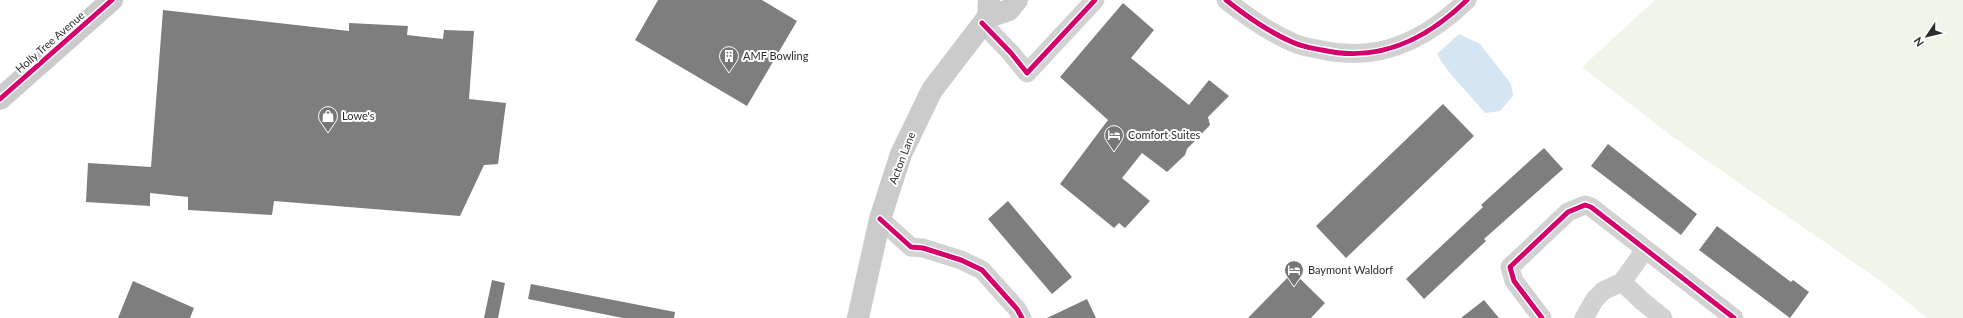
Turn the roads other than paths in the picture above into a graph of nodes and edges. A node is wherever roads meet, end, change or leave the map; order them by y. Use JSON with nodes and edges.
{"nodes":[{"id":1,"x":112,"y":0,"type":"edge"},
{"id":2,"x":1017,"y":0,"type":"edge"},
{"id":3,"x":1095,"y":0,"type":"edge"},
{"id":4,"x":1226,"y":0,"type":"edge"},
{"id":5,"x":1467,"y":0,"type":"edge"},
{"id":6,"x":986,"y":13,"type":"edge"},
{"id":7,"x":0,"y":99,"type":"edge"},
{"id":8,"x":880,"y":219,"type":"junction"},
{"id":9,"x":1645,"y":250,"type":"junction"},
{"id":10,"x":1622,"y":282,"type":"junction"},
{"id":11,"x":858,"y":318,"type":"edge"},
{"id":12,"x":1022,"y":318,"type":"edge"},
{"id":13,"x":1542,"y":318,"type":"edge"},
{"id":14,"x":1584,"y":318,"type":"edge"},
{"id":15,"x":1663,"y":318,"type":"edge"},
{"id":16,"x":1734,"y":318,"type":"edge"}],
"edges":[{"from":1,"to":7,"type":"main road","name":"Holly Tree Avenue"},
{"from":2,"to":6,"type":"main road"},
{"from":3,"to":6,"type":"street"},
{"from":4,"to":5,"type":"street"},
{"from":6,"to":8,"type":"main road","name":"Acton Lane"},
{"from":8,"to":11,"type":"main road","name":"Acton Lane"},
{"from":8,"to":12,"type":"street"},
{"from":9,"to":10,"type":"street"},
{"from":9,"to":13,"type":"street"},
{"from":9,"to":16,"type":"street"},
{"from":10,"to":14,"type":"street"},
{"from":10,"to":15,"type":"street"}]}
